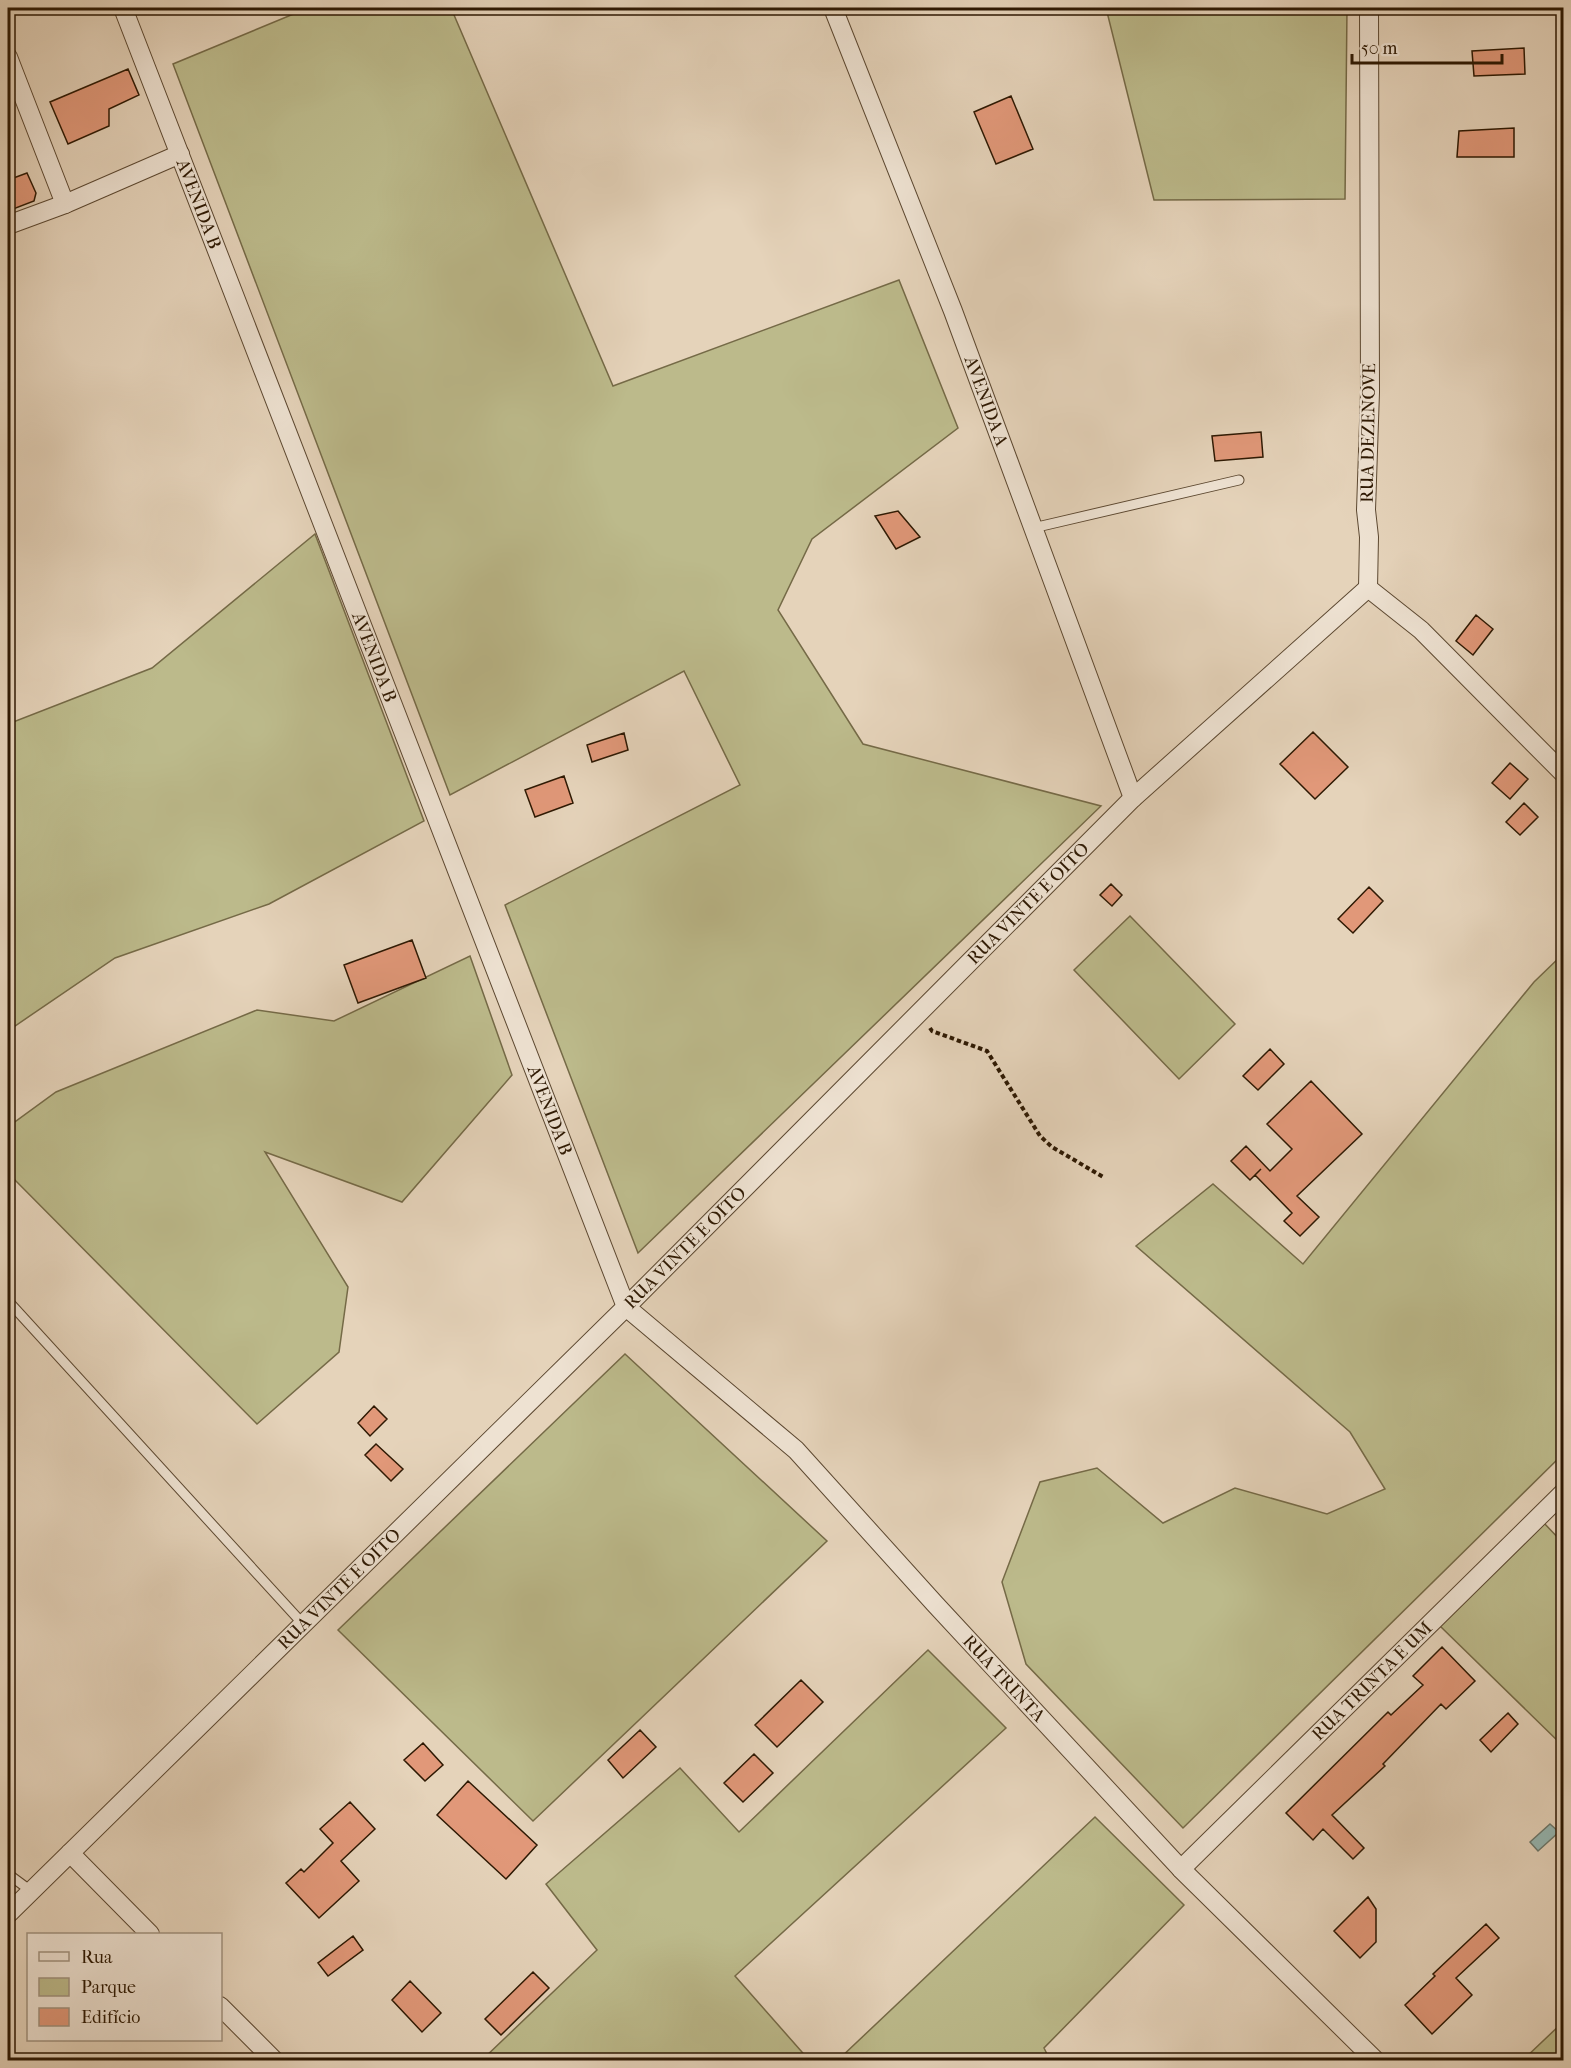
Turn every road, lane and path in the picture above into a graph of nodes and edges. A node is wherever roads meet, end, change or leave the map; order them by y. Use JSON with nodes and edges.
{"nodes":[{"id":1,"x":123,"y":8,"type":"edge"},
{"id":2,"x":833,"y":8,"type":"edge"},
{"id":3,"x":1369,"y":8,"type":"edge"},
{"id":4,"x":8,"y":57,"type":"edge"},
{"id":5,"x":180,"y":154,"type":"junction"},
{"id":6,"x":65,"y":204,"type":"junction"},
{"id":7,"x":8,"y":225,"type":"edge"},
{"id":8,"x":1239,"y":480,"type":"dead end"},
{"id":9,"x":1034,"y":528,"type":"junction"},
{"id":10,"x":1368,"y":588,"type":"junction"},
{"id":11,"x":1563,"y":774,"type":"edge"},
{"id":12,"x":1133,"y":798,"type":"junction"},
{"id":13,"x":918,"y":1014,"type":"junction"},
{"id":14,"x":1105,"y":1178,"type":"dead end"},
{"id":15,"x":9,"y":1302,"type":"dead end"},
{"id":16,"x":626,"y":1307,"type":"junction"},
{"id":17,"x":1563,"y":1492,"type":"edge"},
{"id":18,"x":303,"y":1624,"type":"junction"},
{"id":19,"x":70,"y":1853,"type":"junction"},
{"id":20,"x":1181,"y":1869,"type":"junction"},
{"id":21,"x":8,"y":1874,"type":"edge"},
{"id":22,"x":31,"y":1891,"type":"junction"},
{"id":23,"x":8,"y":1914,"type":"edge"},
{"id":24,"x":148,"y":1933,"type":"edge"},
{"id":25,"x":222,"y":2008,"type":"edge"},
{"id":26,"x":274,"y":2061,"type":"edge"},
{"id":27,"x":1376,"y":2061,"type":"edge"}],
"edges":[{"from":1,"to":5,"type":"street","name":"AVENIDA B"},
{"from":2,"to":9,"type":"street","name":"AVENIDA A"},
{"from":3,"to":10,"type":"street","name":"RUA DEZENOVE"},
{"from":4,"to":6,"type":"street"},
{"from":5,"to":6,"type":"street"},
{"from":5,"to":16,"type":"street","name":"AVENIDA B"},
{"from":6,"to":7,"type":"street"},
{"from":8,"to":9,"type":"lane"},
{"from":9,"to":12,"type":"street","name":"AVENIDA A"},
{"from":10,"to":11,"type":"street"},
{"from":10,"to":12,"type":"street","name":"RUA VINTE E OITO"},
{"from":12,"to":13,"type":"street","name":"RUA VINTE E OITO"},
{"from":13,"to":14,"type":"path"},
{"from":13,"to":16,"type":"street","name":"RUA VINTE E OITO"},
{"from":15,"to":18,"type":"lane"},
{"from":16,"to":18,"type":"street","name":"RUA VINTE E OITO"},
{"from":16,"to":20,"type":"street","name":"RUA TRINTA"},
{"from":17,"to":20,"type":"street","name":"RUA TRINTA E UM"},
{"from":18,"to":19,"type":"street","name":"RUA VINTE E OITO"},
{"from":19,"to":22,"type":"street","name":"RUA VINTE E OITO"},
{"from":19,"to":24,"type":"street"},
{"from":20,"to":27,"type":"street","name":"RUA TRINTA"},
{"from":21,"to":22,"type":"lane"},
{"from":22,"to":23,"type":"street","name":"RUA VINTE E OITO"},
{"from":25,"to":26,"type":"street"}]}
